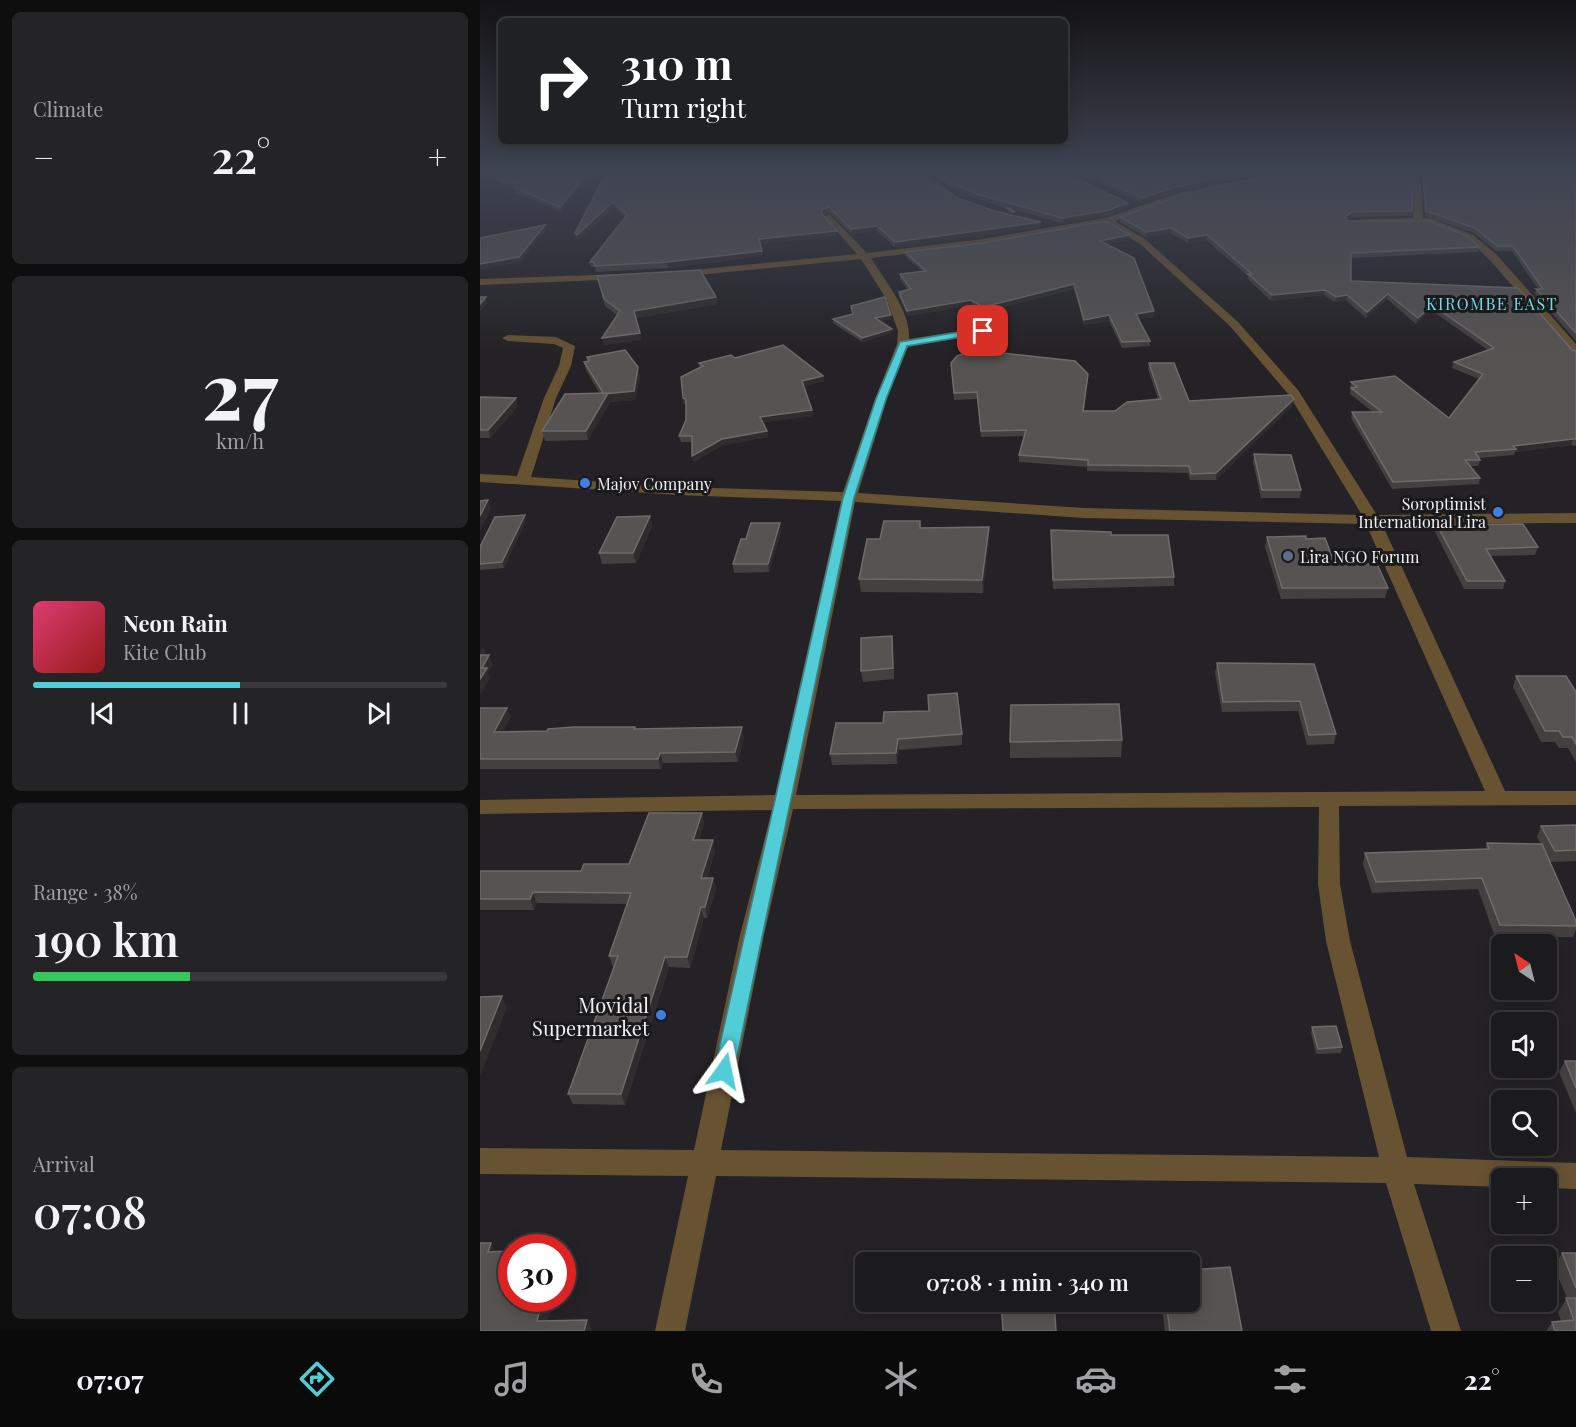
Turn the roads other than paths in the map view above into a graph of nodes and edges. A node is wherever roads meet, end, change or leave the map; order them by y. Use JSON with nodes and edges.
{"nodes":[{"id":1,"x":842,"y":231,"type":"edge"},
{"id":2,"x":1043,"y":231,"type":"edge"},
{"id":3,"x":1126,"y":231,"type":"edge"},
{"id":4,"x":1457,"y":231,"type":"edge"},
{"id":5,"x":865,"y":257,"type":"junction"},
{"id":6,"x":669,"y":274,"type":"edge"},
{"id":7,"x":636,"y":276,"type":"edge"},
{"id":8,"x":480,"y":282,"type":"edge"},
{"id":9,"x":998,"y":328,"type":"dead end"},
{"id":10,"x":508,"y":338,"type":"dead end"},
{"id":11,"x":903,"y":344,"type":"junction"},
{"id":12,"x":1576,"y":351,"type":"edge"},
{"id":13,"x":480,"y":478,"type":"edge"},
{"id":14,"x":523,"y":482,"type":"junction"},
{"id":15,"x":849,"y":498,"type":"junction"},
{"id":16,"x":1576,"y":518,"type":"edge"},
{"id":17,"x":1372,"y":520,"type":"junction"},
{"id":18,"x":1576,"y":798,"type":"edge"},
{"id":19,"x":1499,"y":800,"type":"junction"},
{"id":20,"x":1329,"y":801,"type":"junction"},
{"id":21,"x":784,"y":802,"type":"junction"},
{"id":22,"x":480,"y":807,"type":"edge"},
{"id":23,"x":480,"y":1161,"type":"edge"},
{"id":24,"x":705,"y":1162,"type":"junction"},
{"id":25,"x":1396,"y":1170,"type":"junction"},
{"id":26,"x":1576,"y":1176,"type":"edge"},
{"id":27,"x":670,"y":1331,"type":"edge"},
{"id":28,"x":1446,"y":1331,"type":"edge"}],
"edges":[{"from":1,"to":5,"type":"street"},
{"from":2,"to":5,"type":"street"},
{"from":3,"to":17,"type":"street"},
{"from":4,"to":12,"type":"street"},
{"from":5,"to":6,"type":"street"},
{"from":5,"to":11,"type":"street"},
{"from":7,"to":8,"type":"street"},
{"from":9,"to":11,"type":"street"},
{"from":10,"to":14,"type":"street"},
{"from":11,"to":15,"type":"street"},
{"from":13,"to":14,"type":"street"},
{"from":14,"to":15,"type":"street"},
{"from":15,"to":17,"type":"street"},
{"from":15,"to":21,"type":"street"},
{"from":16,"to":17,"type":"street"},
{"from":17,"to":19,"type":"street"},
{"from":18,"to":19,"type":"street"},
{"from":19,"to":20,"type":"street"},
{"from":20,"to":21,"type":"street"},
{"from":20,"to":25,"type":"street"},
{"from":21,"to":22,"type":"street"},
{"from":21,"to":24,"type":"street"},
{"from":23,"to":24,"type":"street"},
{"from":24,"to":25,"type":"street"},
{"from":24,"to":27,"type":"street"},
{"from":25,"to":26,"type":"street"},
{"from":25,"to":28,"type":"street"}]}
